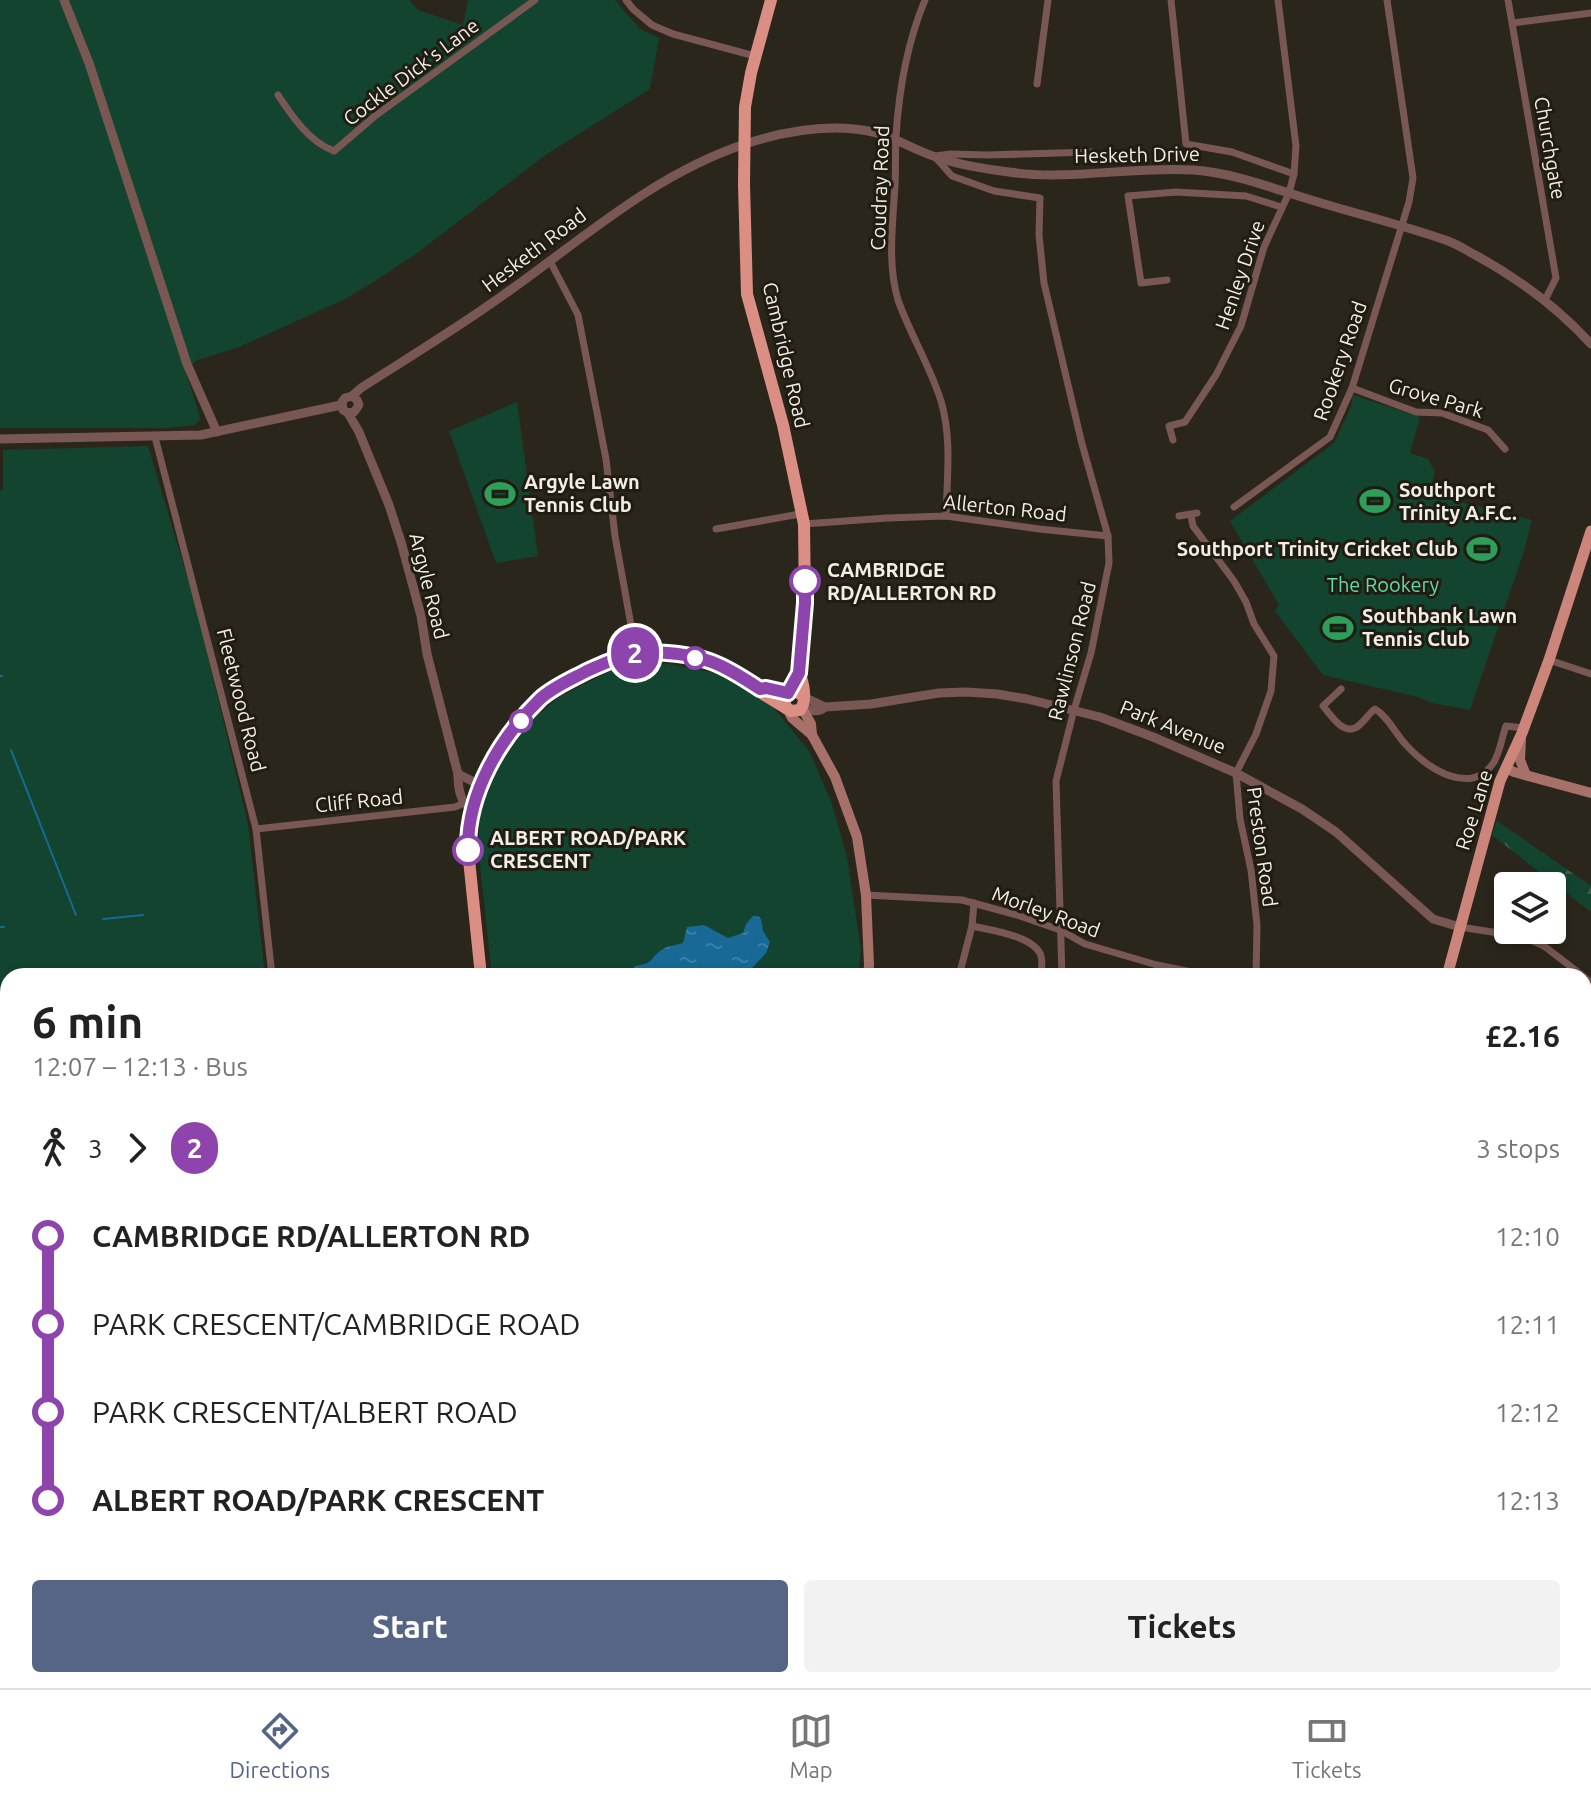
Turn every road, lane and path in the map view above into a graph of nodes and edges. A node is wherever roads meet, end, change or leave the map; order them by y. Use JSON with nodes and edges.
{"nodes":[{"id":1,"x":64,"y":0,"type":"edge"},
{"id":2,"x":535,"y":0,"type":"edge"},
{"id":3,"x":626,"y":0,"type":"edge"},
{"id":4,"x":771,"y":0,"type":"edge"},
{"id":5,"x":925,"y":0,"type":"edge"},
{"id":6,"x":1048,"y":0,"type":"edge"},
{"id":7,"x":1171,"y":0,"type":"edge"},
{"id":8,"x":1278,"y":0,"type":"edge"},
{"id":9,"x":1387,"y":0,"type":"edge"},
{"id":10,"x":1508,"y":0,"type":"edge"},
{"id":11,"x":1591,"y":13,"type":"edge"},
{"id":12,"x":1513,"y":23,"type":"junction"},
{"id":13,"x":755,"y":56,"type":"junction"},
{"id":14,"x":1037,"y":84,"type":"dead end"},
{"id":15,"x":278,"y":95,"type":"dead end"},
{"id":16,"x":896,"y":139,"type":"junction"},
{"id":17,"x":744,"y":145,"type":"junction"},
{"id":18,"x":1091,"y":152,"type":"dead end"},
{"id":19,"x":934,"y":156,"type":"junction"},
{"id":20,"x":1294,"y":174,"type":"junction"},
{"id":21,"x":1289,"y":193,"type":"junction"},
{"id":22,"x":1281,"y":207,"type":"junction"},
{"id":23,"x":1401,"y":227,"type":"junction"},
{"id":24,"x":550,"y":261,"type":"junction"},
{"id":25,"x":1167,"y":280,"type":"dead end"},
{"id":26,"x":1545,"y":300,"type":"junction"},
{"id":27,"x":1591,"y":344,"type":"edge"},
{"id":28,"x":1352,"y":388,"type":"junction"},
{"id":29,"x":345,"y":409,"type":"junction"},
{"id":30,"x":217,"y":432,"type":"junction"},
{"id":31,"x":155,"y":437,"type":"junction"},
{"id":32,"x":0,"y":439,"type":"edge"},
{"id":33,"x":1173,"y":440,"type":"dead end"},
{"id":34,"x":1505,"y":449,"type":"dead end"},
{"id":35,"x":1234,"y":507,"type":"dead end"},
{"id":36,"x":946,"y":516,"type":"junction"},
{"id":37,"x":1179,"y":516,"type":"dead end"},
{"id":38,"x":802,"y":519,"type":"junction"},
{"id":39,"x":716,"y":529,"type":"dead end"},
{"id":40,"x":1591,"y":531,"type":"edge"},
{"id":41,"x":1108,"y":536,"type":"junction"},
{"id":42,"x":636,"y":653,"type":"junction"},
{"id":43,"x":1549,"y":660,"type":"junction"},
{"id":44,"x":799,"y":673,"type":"junction"},
{"id":45,"x":1591,"y":674,"type":"edge"},
{"id":46,"x":760,"y":689,"type":"junction"},
{"id":47,"x":1341,"y":689,"type":"dead end"},
{"id":48,"x":787,"y":693,"type":"junction"},
{"id":49,"x":803,"y":702,"type":"junction"},
{"id":50,"x":787,"y":709,"type":"junction"},
{"id":51,"x":1074,"y":710,"type":"junction"},
{"id":52,"x":1522,"y":731,"type":"junction"},
{"id":53,"x":812,"y":735,"type":"junction"},
{"id":54,"x":1506,"y":768,"type":"junction"},
{"id":55,"x":1236,"y":773,"type":"junction"},
{"id":56,"x":458,"y":774,"type":"junction"},
{"id":57,"x":1526,"y":775,"type":"junction"},
{"id":58,"x":480,"y":785,"type":"junction"},
{"id":59,"x":1591,"y":793,"type":"edge"},
{"id":60,"x":468,"y":806,"type":"junction"},
{"id":61,"x":256,"y":829,"type":"junction"},
{"id":62,"x":866,"y":895,"type":"junction"},
{"id":63,"x":974,"y":903,"type":"junction"},
{"id":64,"x":1017,"y":915,"type":"junction"},
{"id":65,"x":972,"y":926,"type":"junction"},
{"id":66,"x":1460,"y":927,"type":"junction"},
{"id":67,"x":1060,"y":930,"type":"junction"},
{"id":68,"x":1011,"y":935,"type":"junction"},
{"id":69,"x":271,"y":968,"type":"edge"},
{"id":70,"x":480,"y":968,"type":"edge"},
{"id":71,"x":869,"y":968,"type":"edge"},
{"id":72,"x":961,"y":968,"type":"edge"},
{"id":73,"x":1041,"y":968,"type":"edge"},
{"id":74,"x":1062,"y":968,"type":"edge"},
{"id":75,"x":1172,"y":968,"type":"edge"},
{"id":76,"x":1256,"y":968,"type":"edge"},
{"id":77,"x":1449,"y":968,"type":"edge"},
{"id":78,"x":1573,"y":968,"type":"edge"}],
"edges":[{"from":1,"to":30,"type":"street"},
{"from":2,"to":15,"type":"street","name":"Cockle Dick's Lane"},
{"from":3,"to":13,"type":"street"},
{"from":4,"to":13,"type":"highway","name":"Cambridge Road"},
{"from":5,"to":16,"type":"street","name":"Coudray Road"},
{"from":6,"to":14,"type":"street"},
{"from":7,"to":20,"type":"street"},
{"from":8,"to":20,"type":"street","name":"Henley Drive"},
{"from":9,"to":23,"type":"street","name":"Rookery Road"},
{"from":10,"to":12,"type":"street","name":"Churchgate"},
{"from":11,"to":12,"type":"street"},
{"from":12,"to":26,"type":"street","name":"Churchgate"},
{"from":13,"to":17,"type":"highway","name":"Cambridge Road"},
{"from":16,"to":17,"type":"street","name":"Hesketh Drive"},
{"from":16,"to":19,"type":"street","name":"Hesketh Drive"},
{"from":16,"to":36,"type":"street","name":"Coudray Road"},
{"from":17,"to":24,"type":"street","name":"Hesketh Road"},
{"from":17,"to":38,"type":"highway","name":"Cambridge Road"},
{"from":18,"to":19,"type":"street"},
{"from":19,"to":21,"type":"street","name":"Hesketh Drive"},
{"from":19,"to":41,"type":"street","name":"Rawlinson Road"},
{"from":20,"to":21,"type":"street","name":"Henley Drive"},
{"from":21,"to":22,"type":"street","name":"Henley Drive"},
{"from":21,"to":23,"type":"street","name":"Hesketh Drive"},
{"from":22,"to":25,"type":"street"},
{"from":22,"to":33,"type":"street","name":"Henley Drive"},
{"from":23,"to":26,"type":"street","name":"Hesketh Drive"},
{"from":23,"to":28,"type":"street","name":"Rookery Road"},
{"from":24,"to":29,"type":"street","name":"Hesketh Road"},
{"from":24,"to":42,"type":"street"},
{"from":26,"to":27,"type":"street","name":"Hesketh Drive"},
{"from":28,"to":34,"type":"street","name":"Grove Park"},
{"from":28,"to":35,"type":"street","name":"Rookery Road"},
{"from":29,"to":30,"type":"street"},
{"from":29,"to":56,"type":"street","name":"Argyle Road"},
{"from":30,"to":31,"type":"street"},
{"from":31,"to":32,"type":"street"},
{"from":31,"to":61,"type":"street","name":"Fleetwood Road"},
{"from":36,"to":38,"type":"street","name":"Allerton Road"},
{"from":36,"to":41,"type":"street","name":"Allerton Road"},
{"from":37,"to":55,"type":"street","name":"Preston Road"},
{"from":38,"to":39,"type":"street","name":"Allerton Road"},
{"from":38,"to":44,"type":"highway","name":"Cambridge Road"},
{"from":40,"to":43,"type":"main road","name":"Roe Lane"},
{"from":41,"to":51,"type":"street","name":"Rawlinson Road"},
{"from":42,"to":46,"type":"highway"},
{"from":42,"to":58,"type":"highway"},
{"from":43,"to":45,"type":"street"},
{"from":43,"to":52,"type":"main road","name":"Roe Lane"},
{"from":44,"to":48,"type":"highway","name":"Cambridge Road"},
{"from":44,"to":49,"type":"highway","name":"Cambridge Road"},
{"from":46,"to":48,"type":"highway"},
{"from":46,"to":50,"type":"highway"},
{"from":47,"to":52,"type":"street"},
{"from":48,"to":49,"type":"highway"},
{"from":48,"to":50,"type":"highway"},
{"from":49,"to":50,"type":"highway"},
{"from":49,"to":51,"type":"street","name":"Park Avenue"},
{"from":49,"to":53,"type":"main road"},
{"from":50,"to":53,"type":"main road"},
{"from":51,"to":55,"type":"street","name":"Park Avenue"},
{"from":51,"to":67,"type":"street","name":"Rawlinson Road"},
{"from":52,"to":54,"type":"main road","name":"Roe Lane"},
{"from":52,"to":57,"type":"main road"},
{"from":53,"to":62,"type":"main road"},
{"from":54,"to":57,"type":"main road"},
{"from":54,"to":66,"type":"main road","name":"Roe Lane"},
{"from":55,"to":66,"type":"street","name":"Park Avenue"},
{"from":55,"to":76,"type":"street","name":"Preston Road"},
{"from":56,"to":58,"type":"street"},
{"from":56,"to":60,"type":"street","name":"Argyle Road"},
{"from":57,"to":59,"type":"main road"},
{"from":58,"to":60,"type":"highway"},
{"from":60,"to":61,"type":"street","name":"Cliff Road"},
{"from":60,"to":70,"type":"highway"},
{"from":61,"to":69,"type":"street","name":"Fleetwood Road"},
{"from":62,"to":63,"type":"street","name":"Morley Road"},
{"from":62,"to":71,"type":"main road"},
{"from":63,"to":64,"type":"street","name":"Morley Road"},
{"from":63,"to":65,"type":"street"},
{"from":64,"to":67,"type":"street","name":"Morley Road"},
{"from":64,"to":68,"type":"street"},
{"from":65,"to":68,"type":"street"},
{"from":65,"to":72,"type":"street"},
{"from":66,"to":77,"type":"main road","name":"Roe Lane"},
{"from":66,"to":78,"type":"street"},
{"from":67,"to":74,"type":"street","name":"Rawlinson Road"},
{"from":67,"to":75,"type":"street","name":"Morley Road"},
{"from":68,"to":73,"type":"street"}]}
